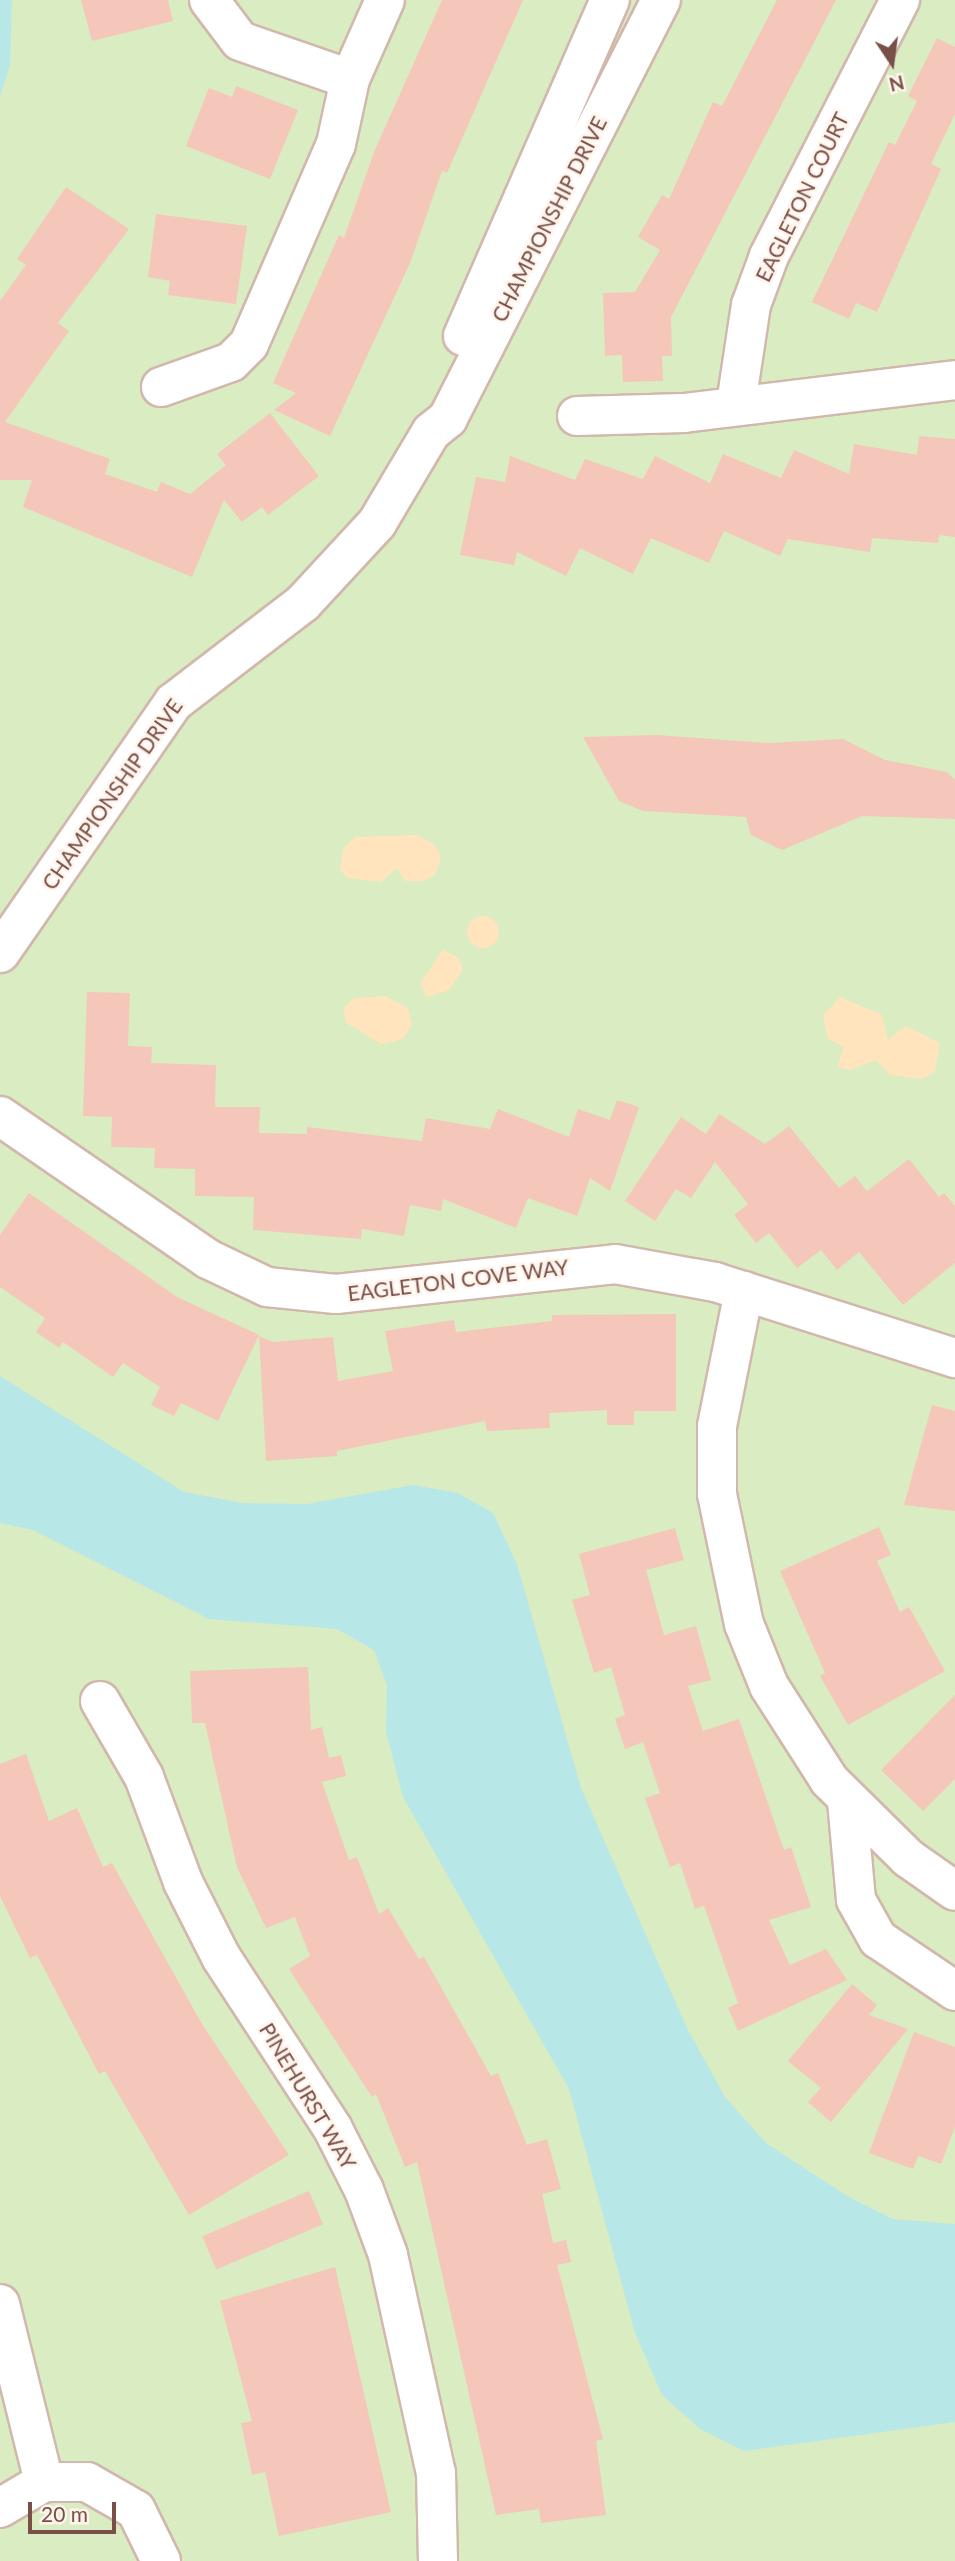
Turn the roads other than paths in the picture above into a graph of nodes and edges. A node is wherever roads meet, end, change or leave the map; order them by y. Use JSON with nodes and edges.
{"nodes":[{"id":1,"x":209,"y":0,"type":"edge"},
{"id":2,"x":385,"y":0,"type":"edge"},
{"id":3,"x":610,"y":0,"type":"edge"},
{"id":4,"x":661,"y":0,"type":"edge"},
{"id":5,"x":900,"y":0,"type":"edge"},
{"id":6,"x":350,"y":79,"type":"junction"},
{"id":7,"x":955,"y":380,"type":"edge"},
{"id":8,"x":161,"y":387,"type":"dead end"},
{"id":9,"x":736,"y":404,"type":"junction"},
{"id":10,"x":577,"y":416,"type":"dead end"},
{"id":11,"x":430,"y":432,"type":"junction"},
{"id":12,"x":0,"y":953,"type":"edge"},
{"id":13,"x":0,"y":1116,"type":"edge"},
{"id":14,"x":744,"y":1291,"type":"junction"},
{"id":15,"x":955,"y":1358,"type":"edge"},
{"id":16,"x":100,"y":1701,"type":"dead end"},
{"id":17,"x":847,"y":1801,"type":"junction"},
{"id":18,"x":955,"y":1891,"type":"edge"},
{"id":19,"x":955,"y":1991,"type":"edge"},
{"id":20,"x":0,"y":2304,"type":"edge"},
{"id":21,"x":44,"y":2482,"type":"junction"},
{"id":22,"x":0,"y":2508,"type":"edge"},
{"id":23,"x":161,"y":2561,"type":"edge"},
{"id":24,"x":438,"y":2561,"type":"edge"}],
"edges":[{"from":1,"to":6,"type":"street"},
{"from":2,"to":6,"type":"street"},
{"from":3,"to":11,"type":"street","name":"CHAMPIONSHIP DRIVE"},
{"from":4,"to":11,"type":"street","name":"CHAMPIONSHIP DRIVE"},
{"from":5,"to":9,"type":"street","name":"EAGLETON COURT"},
{"from":6,"to":8,"type":"street"},
{"from":7,"to":9,"type":"street"},
{"from":9,"to":10,"type":"street"},
{"from":11,"to":12,"type":"street","name":"CHAMPIONSHIP DRIVE"},
{"from":13,"to":14,"type":"street","name":"EAGLETON COVE WAY"},
{"from":14,"to":15,"type":"street","name":"EAGLETON COVE WAY"},
{"from":14,"to":17,"type":"street"},
{"from":16,"to":24,"type":"street","name":"PINEHURST WAY"},
{"from":17,"to":18,"type":"street"},
{"from":17,"to":19,"type":"street"},
{"from":20,"to":21,"type":"street"},
{"from":21,"to":22,"type":"street"},
{"from":21,"to":23,"type":"street"}]}
